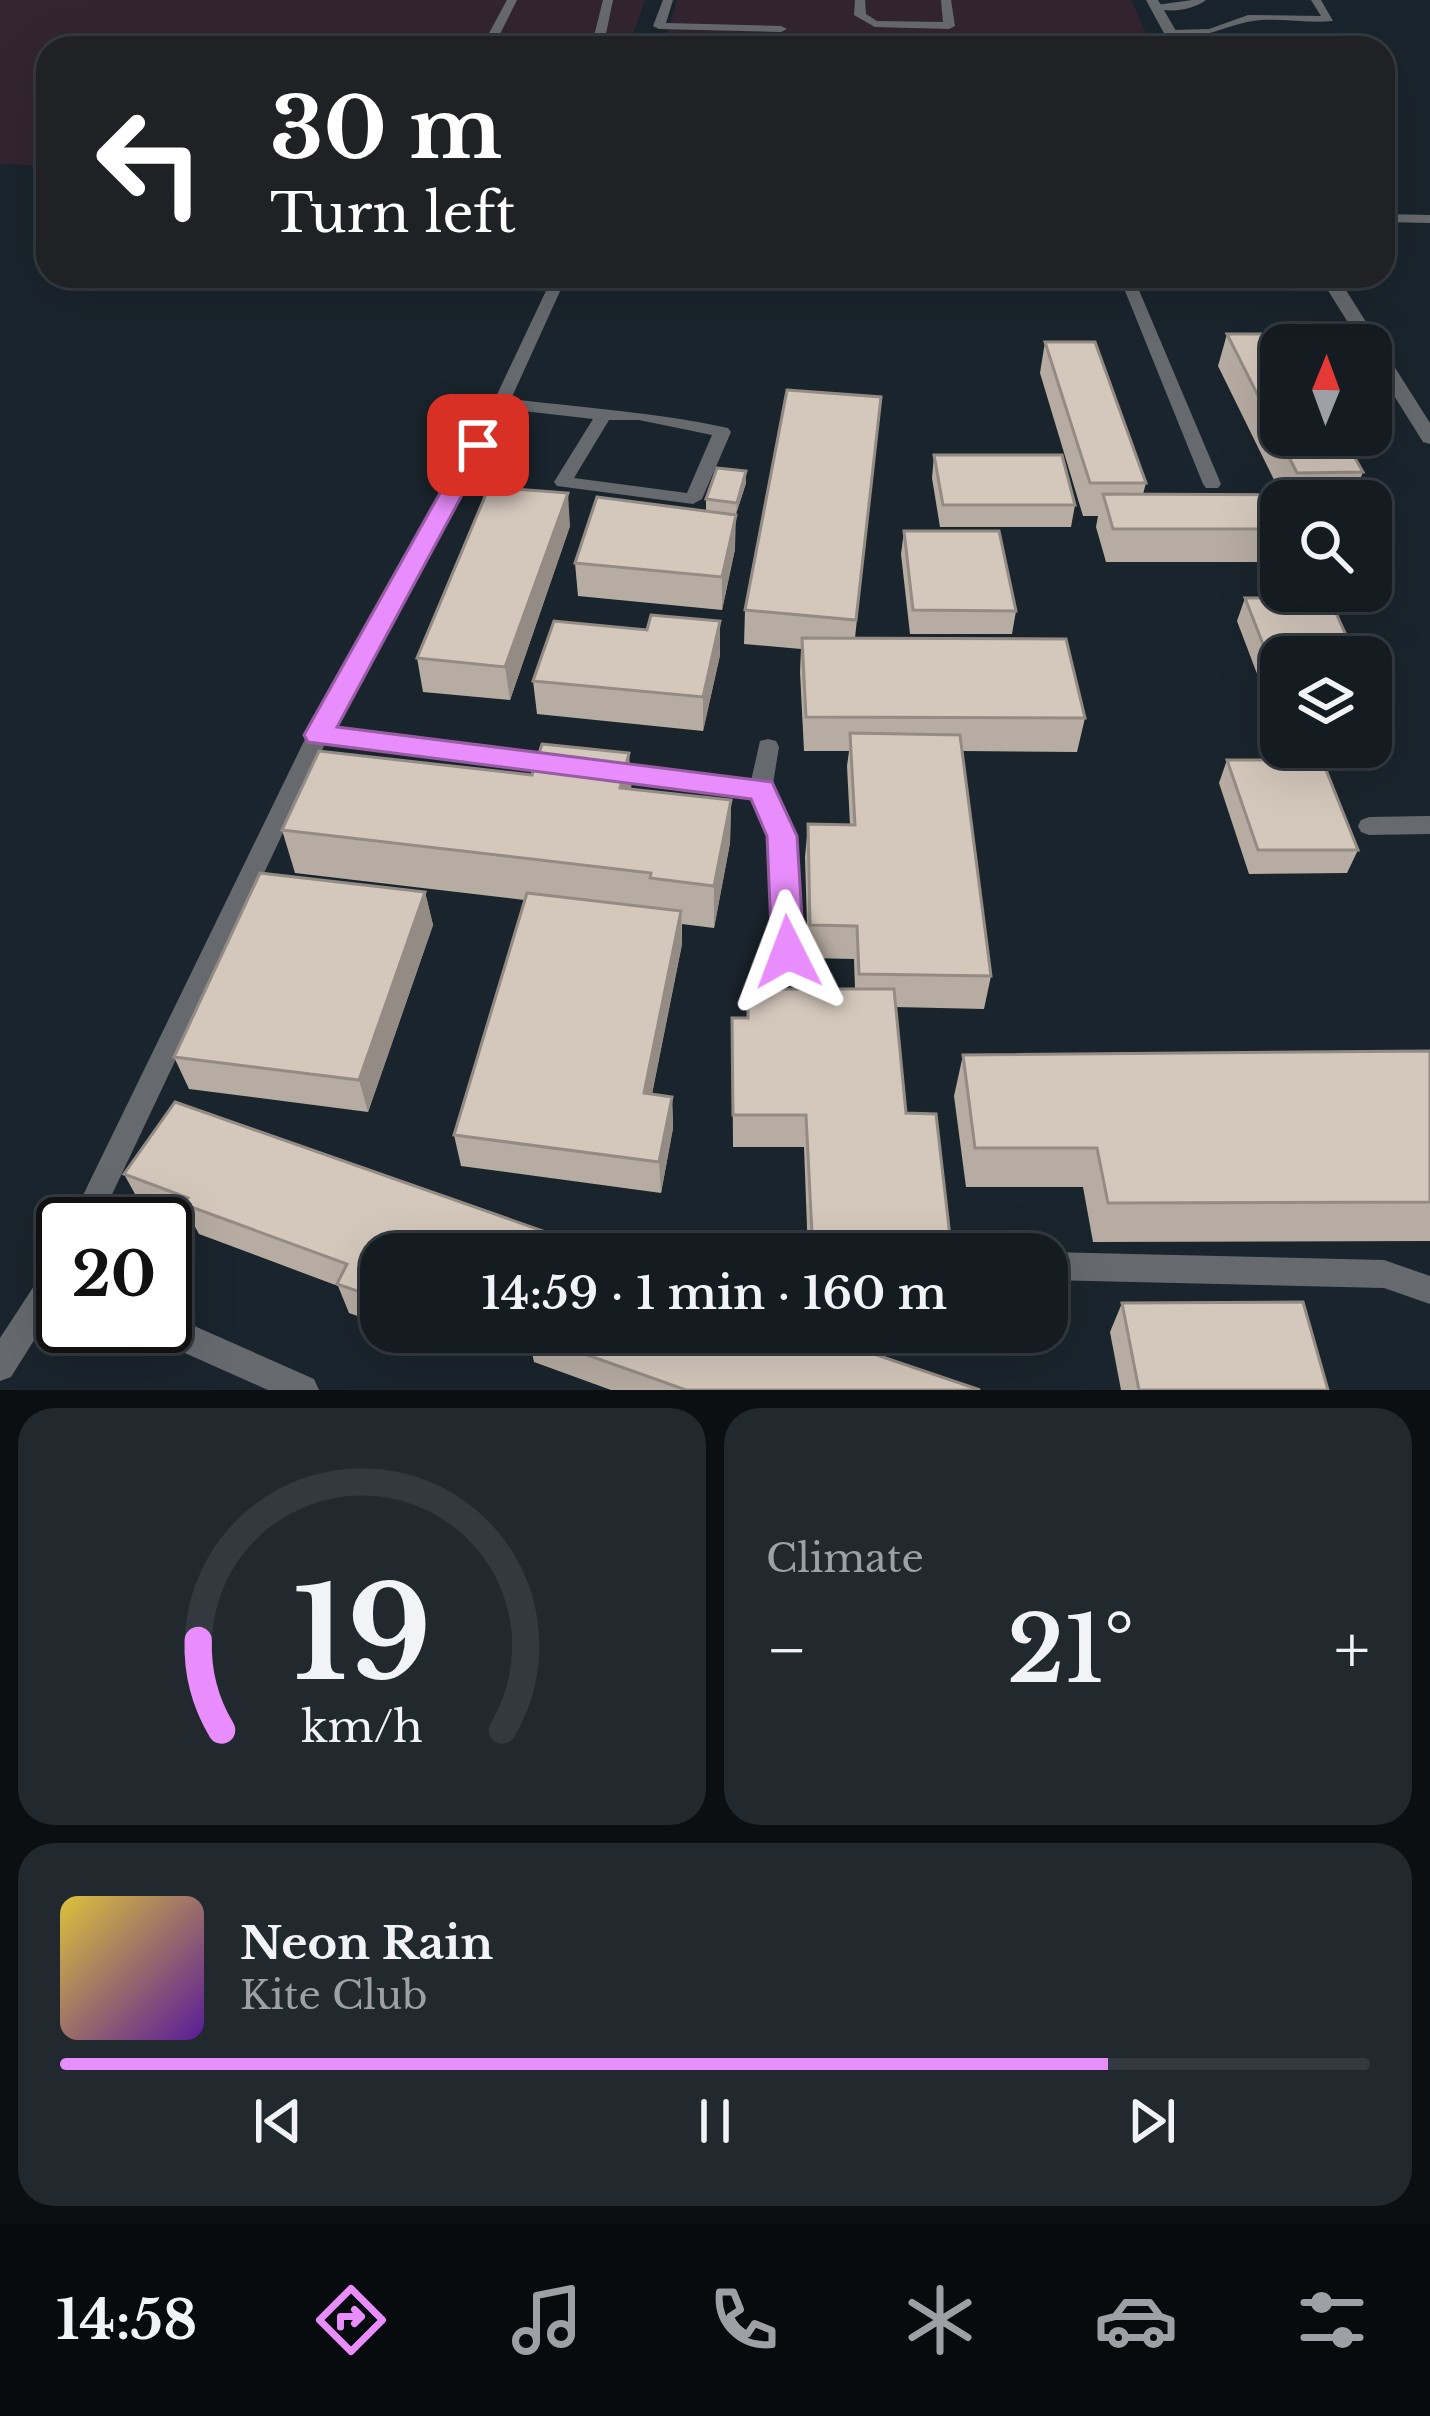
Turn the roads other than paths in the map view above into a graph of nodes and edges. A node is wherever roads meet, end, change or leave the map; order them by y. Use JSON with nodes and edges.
{"nodes":[{"id":1,"x":512,"y":0,"type":"edge"},
{"id":2,"x":608,"y":0,"type":"edge"},
{"id":3,"x":668,"y":0,"type":"edge"},
{"id":4,"x":860,"y":0,"type":"edge"},
{"id":5,"x":946,"y":0,"type":"edge"},
{"id":6,"x":1316,"y":0,"type":"edge"},
{"id":7,"x":1153,"y":3,"type":"edge"},
{"id":8,"x":1194,"y":3,"type":"edge"},
{"id":9,"x":781,"y":29,"type":"dead end"},
{"id":10,"x":1210,"y":32,"type":"junction"},
{"id":11,"x":1170,"y":33,"type":"junction"},
{"id":12,"x":493,"y":36,"type":"edge"},
{"id":13,"x":600,"y":36,"type":"edge"},
{"id":14,"x":1172,"y":36,"type":"edge"},
{"id":15,"x":1395,"y":218,"type":"edge"},
{"id":16,"x":1430,"y":219,"type":"edge"},
{"id":17,"x":554,"y":288,"type":"edge"},
{"id":18,"x":1131,"y":288,"type":"edge"},
{"id":19,"x":1336,"y":288,"type":"edge"},
{"id":20,"x":501,"y":403,"type":"junction"},
{"id":21,"x":604,"y":415,"type":"junction"},
{"id":22,"x":1430,"y":438,"type":"edge"},
{"id":23,"x":1212,"y":484,"type":"dead end"},
{"id":24,"x":318,"y":735,"type":"junction"},
{"id":25,"x":768,"y":747,"type":"dead end"},
{"id":26,"x":761,"y":790,"type":"junction"},
{"id":27,"x":1430,"y":825,"type":"edge"},
{"id":28,"x":1369,"y":826,"type":"dead end"},
{"id":29,"x":788,"y":952,"type":"dead end"},
{"id":30,"x":96,"y":1197,"type":"edge"},
{"id":31,"x":1068,"y":1266,"type":"edge"},
{"id":32,"x":1430,"y":1290,"type":"edge"},
{"id":33,"x":36,"y":1313,"type":"edge"},
{"id":34,"x":192,"y":1340,"type":"edge"},
{"id":35,"x":0,"y":1366,"type":"edge"},
{"id":36,"x":303,"y":1390,"type":"edge"}],
"edges":[{"from":1,"to":12,"type":"lane"},
{"from":2,"to":13,"type":"lane"},
{"from":3,"to":9,"type":"lane"},
{"from":4,"to":5,"type":"lane"},
{"from":6,"to":10,"type":"lane"},
{"from":7,"to":8,"type":"lane"},
{"from":7,"to":11,"type":"street"},
{"from":8,"to":10,"type":"lane"},
{"from":10,"to":11,"type":"lane"},
{"from":11,"to":14,"type":"street"},
{"from":15,"to":16,"type":"lane"},
{"from":17,"to":20,"type":"lane"},
{"from":18,"to":23,"type":"lane"},
{"from":19,"to":22,"type":"street"},
{"from":20,"to":21,"type":"lane"},
{"from":20,"to":24,"type":"lane"},
{"from":21,"to":21,"type":"lane"},
{"from":24,"to":26,"type":"lane"},
{"from":24,"to":30,"type":"lane"},
{"from":25,"to":26,"type":"lane"},
{"from":26,"to":29,"type":"lane"},
{"from":27,"to":28,"type":"lane"},
{"from":31,"to":32,"type":"lane"},
{"from":33,"to":35,"type":"lane"},
{"from":34,"to":36,"type":"lane"}]}
